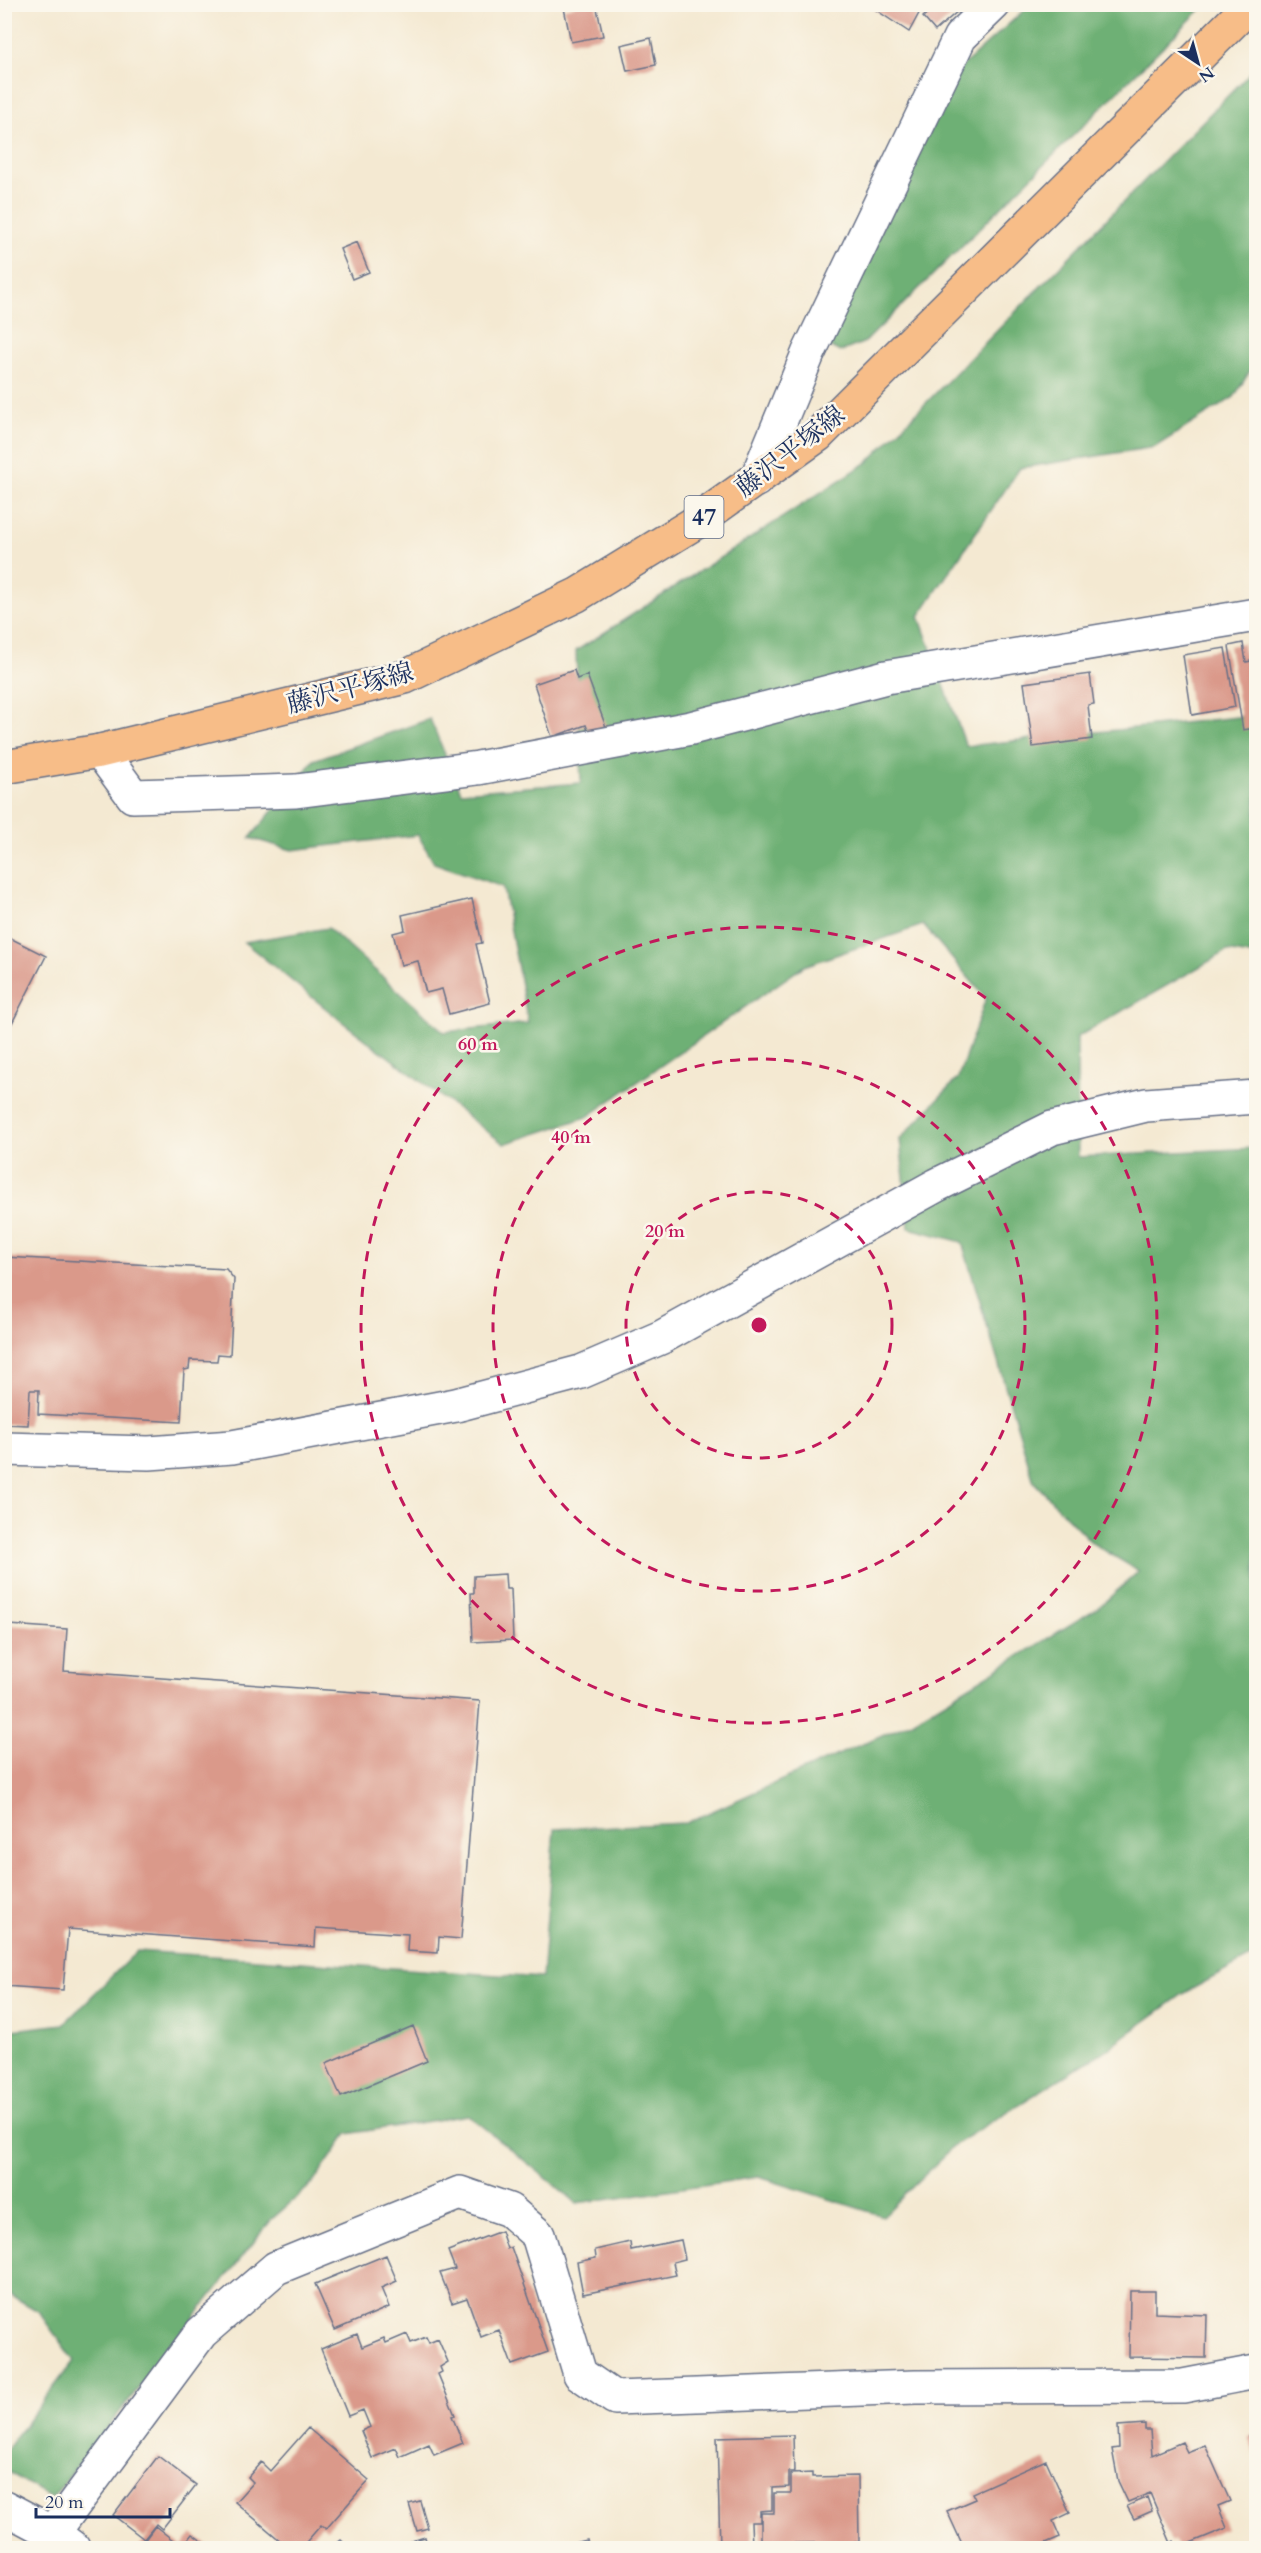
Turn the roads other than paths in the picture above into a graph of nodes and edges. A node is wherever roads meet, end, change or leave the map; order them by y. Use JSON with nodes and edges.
{"nodes":[{"id":1,"x":994,"y":4,"type":"edge"},
{"id":2,"x":1251,"y":4,"type":"edge"},
{"id":3,"x":756,"y":480,"type":"junction"},
{"id":4,"x":1257,"y":615,"type":"edge"},
{"id":5,"x":99,"y":751,"type":"junction"},
{"id":6,"x":4,"y":767,"type":"edge"},
{"id":7,"x":1257,"y":1097,"type":"edge"},
{"id":8,"x":4,"y":1449,"type":"edge"},
{"id":9,"x":1257,"y":2372,"type":"edge"},
{"id":10,"x":4,"y":2507,"type":"edge"},
{"id":11,"x":63,"y":2541,"type":"edge"}],
"edges":[{"from":1,"to":3,"type":"street"},
{"from":2,"to":3,"type":"main road","name":"藤沢平塚線","number":"47"},
{"from":3,"to":5,"type":"main road","name":"藤沢平塚線","number":"47"},
{"from":4,"to":5,"type":"street"},
{"from":5,"to":6,"type":"main road","name":"藤沢平塚線","number":"47"},
{"from":7,"to":8,"type":"street"},
{"from":9,"to":11,"type":"street"},
{"from":10,"to":11,"type":"street"}]}
